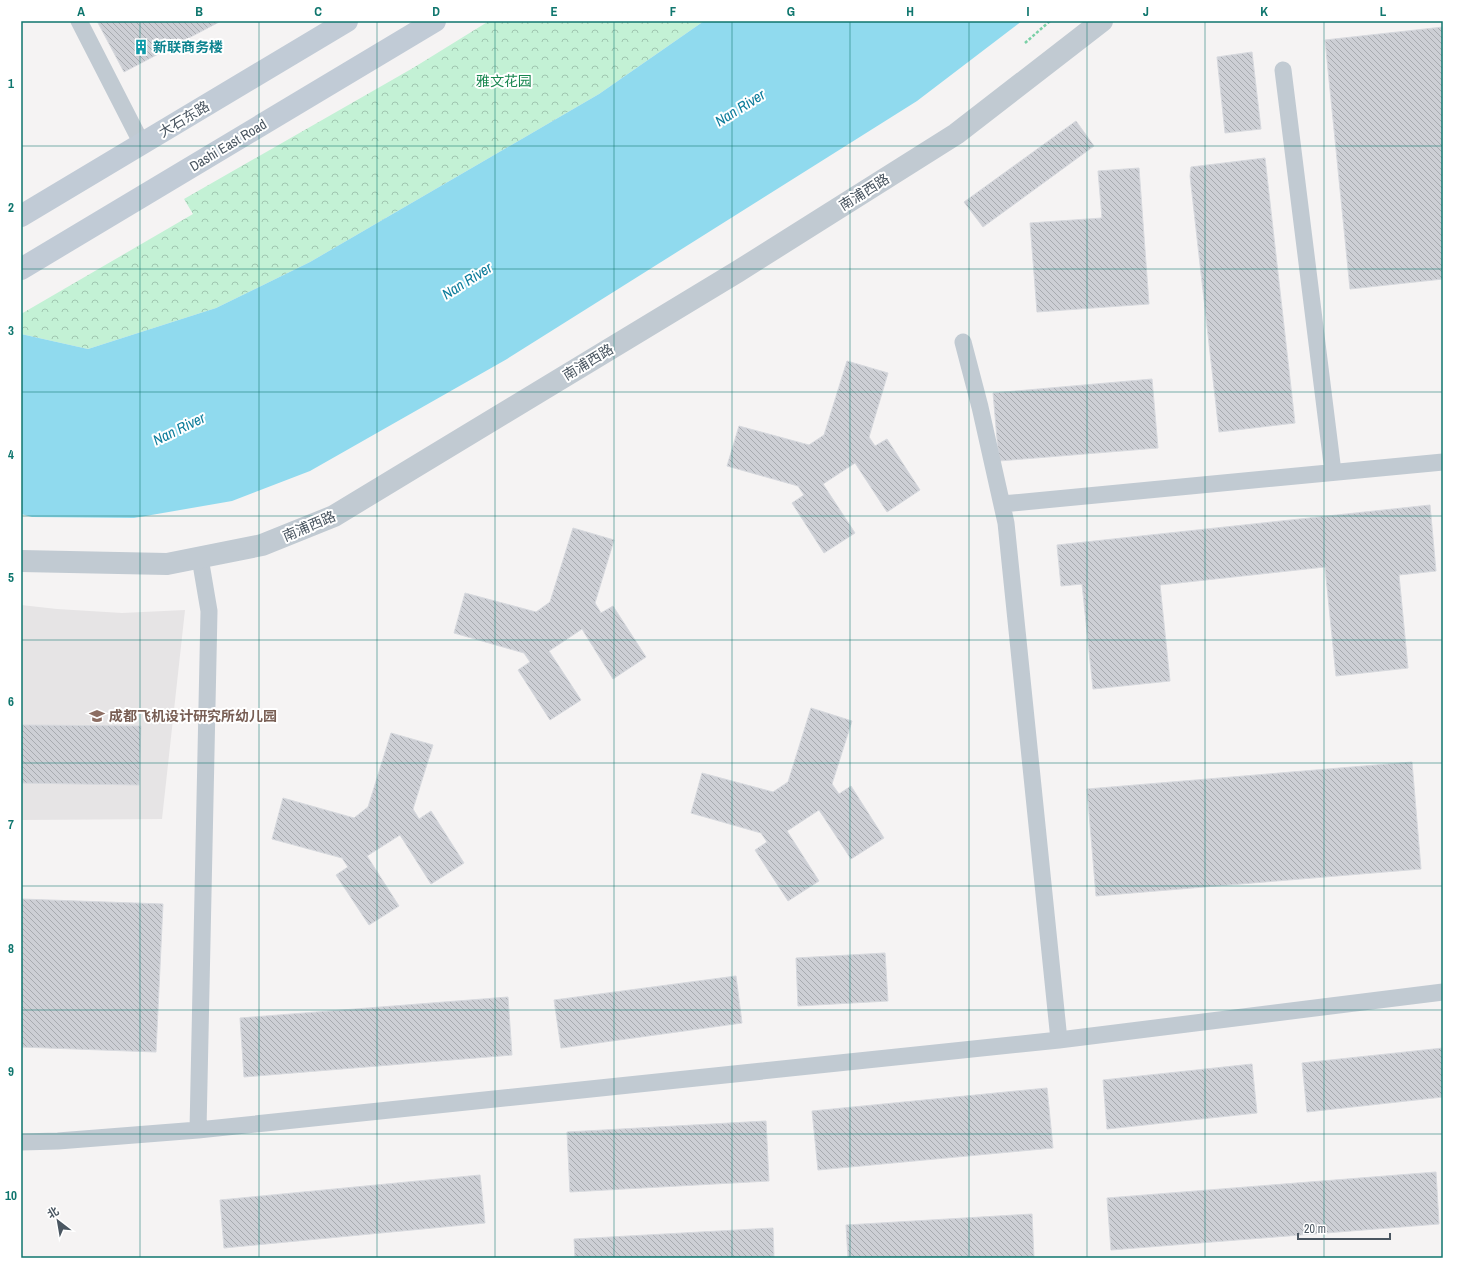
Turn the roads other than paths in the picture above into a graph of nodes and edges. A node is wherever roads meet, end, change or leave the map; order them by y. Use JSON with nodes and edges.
{"nodes":[{"id":1,"x":79,"y":21,"type":"edge"},
{"id":2,"x":347,"y":21,"type":"edge"},
{"id":3,"x":435,"y":21,"type":"edge"},
{"id":4,"x":1102,"y":21,"type":"edge"},
{"id":5,"x":1283,"y":70,"type":"dead end"},
{"id":6,"x":142,"y":144,"type":"junction"},
{"id":7,"x":21,"y":216,"type":"edge"},
{"id":8,"x":21,"y":269,"type":"edge"},
{"id":9,"x":963,"y":342,"type":"dead end"},
{"id":10,"x":1443,"y":462,"type":"edge"},
{"id":11,"x":1333,"y":472,"type":"junction"},
{"id":12,"x":1002,"y":504,"type":"junction"},
{"id":13,"x":200,"y":558,"type":"junction"},
{"id":14,"x":21,"y":561,"type":"edge"},
{"id":15,"x":1443,"y":992,"type":"edge"},
{"id":16,"x":1059,"y":1040,"type":"junction"},
{"id":17,"x":198,"y":1130,"type":"junction"},
{"id":18,"x":21,"y":1142,"type":"edge"}],
"edges":[{"from":1,"to":6,"type":"lane"},
{"from":2,"to":6,"type":"main road","name":"大石东路"},
{"from":3,"to":8,"type":"main road","name":"Dashi East Road"},
{"from":4,"to":13,"type":"street","name":"南浦西路"},
{"from":5,"to":11,"type":"lane"},
{"from":6,"to":7,"type":"main road","name":"大石东路"},
{"from":9,"to":12,"type":"lane"},
{"from":10,"to":11,"type":"lane"},
{"from":11,"to":12,"type":"lane"},
{"from":12,"to":16,"type":"lane"},
{"from":13,"to":14,"type":"street","name":"南浦西路"},
{"from":13,"to":17,"type":"lane"},
{"from":15,"to":16,"type":"lane"},
{"from":16,"to":17,"type":"lane"},
{"from":17,"to":18,"type":"lane"}]}
